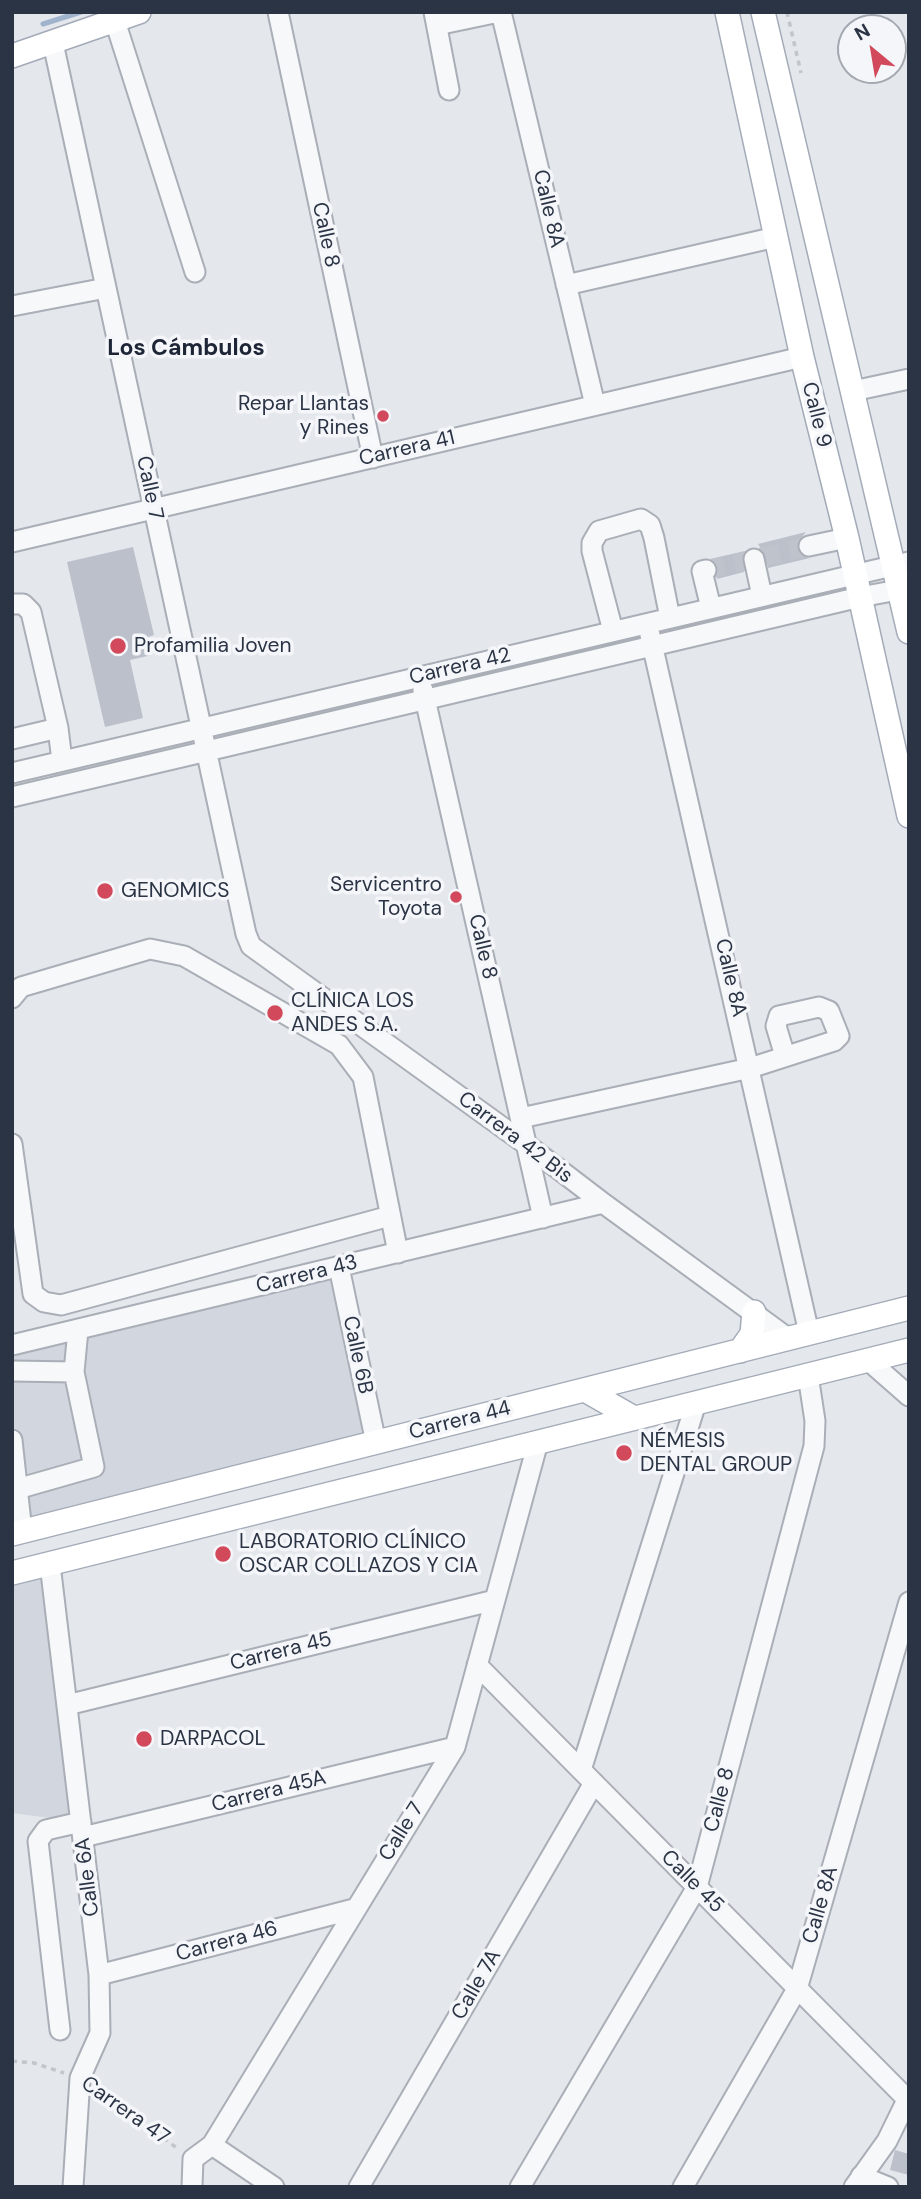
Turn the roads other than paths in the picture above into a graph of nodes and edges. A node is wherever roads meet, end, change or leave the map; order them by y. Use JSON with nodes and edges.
{"nodes":[{"id":1,"x":139,"y":12,"type":"edge"},
{"id":2,"x":278,"y":12,"type":"edge"},
{"id":3,"x":500,"y":12,"type":"edge"},
{"id":4,"x":727,"y":12,"type":"edge"},
{"id":5,"x":763,"y":12,"type":"edge"},
{"id":6,"x":435,"y":19,"type":"edge"},
{"id":7,"x":115,"y":21,"type":"junction"},
{"id":8,"x":52,"y":43,"type":"junction"},
{"id":9,"x":12,"y":56,"type":"edge"},
{"id":10,"x":449,"y":90,"type":"dead end"},
{"id":11,"x":776,"y":237,"type":"junction"},
{"id":12,"x":195,"y":272,"type":"dead end"},
{"id":13,"x":566,"y":285,"type":"junction"},
{"id":14,"x":106,"y":288,"type":"junction"},
{"id":15,"x":12,"y":306,"type":"edge"},
{"id":16,"x":802,"y":357,"type":"junction"},
{"id":17,"x":909,"y":379,"type":"edge"},
{"id":18,"x":853,"y":391,"type":"junction"},
{"id":19,"x":595,"y":405,"type":"junction"},
{"id":20,"x":373,"y":458,"type":"junction"},
{"id":21,"x":154,"y":509,"type":"junction"},
{"id":22,"x":847,"y":538,"type":"junction"},
{"id":23,"x":12,"y":542,"type":"edge"},
{"id":24,"x":809,"y":547,"type":"tunnel mouth"},
{"id":25,"x":755,"y":559,"type":"dead end"},
{"id":26,"x":901,"y":564,"type":"edge"},
{"id":27,"x":706,"y":570,"type":"dead end"},
{"id":28,"x":855,"y":574,"type":"junction"},
{"id":29,"x":904,"y":589,"type":"edge"},
{"id":30,"x":762,"y":596,"type":"junction"},
{"id":31,"x":860,"y":597,"type":"junction"},
{"id":32,"x":12,"y":604,"type":"edge"},
{"id":33,"x":711,"y":608,"type":"junction"},
{"id":34,"x":670,"y":618,"type":"junction"},
{"id":35,"x":648,"y":623,"type":"junction"},
{"id":36,"x":613,"y":631,"type":"junction"},
{"id":37,"x":909,"y":632,"type":"edge"},
{"id":38,"x":653,"y":646,"type":"junction"},
{"id":39,"x":420,"y":677,"type":"junction"},
{"id":40,"x":426,"y":700,"type":"junction"},
{"id":41,"x":58,"y":728,"type":"junction"},
{"id":42,"x":201,"y":728,"type":"junction"},
{"id":43,"x":12,"y":741,"type":"edge"},
{"id":44,"x":206,"y":751,"type":"junction"},
{"id":45,"x":62,"y":761,"type":"junction"},
{"id":46,"x":16,"y":772,"type":"edge"},
{"id":47,"x":12,"y":797,"type":"edge"},
{"id":48,"x":909,"y":816,"type":"edge"},
{"id":49,"x":246,"y":934,"type":"joint"},
{"id":50,"x":12,"y":998,"type":"edge"},
{"id":51,"x":785,"y":1056,"type":"dead end"},
{"id":52,"x":750,"y":1068,"type":"junction"},
{"id":53,"x":521,"y":1118,"type":"junction"},
{"id":54,"x":12,"y":1144,"type":"edge"},
{"id":55,"x":527,"y":1145,"type":"junction"},
{"id":56,"x":603,"y":1203,"type":"junction"},
{"id":57,"x":390,"y":1216,"type":"junction"},
{"id":58,"x":543,"y":1218,"type":"junction"},
{"id":59,"x":398,"y":1253,"type":"junction"},
{"id":60,"x":339,"y":1267,"type":"junction"},
{"id":61,"x":909,"y":1308,"type":"edge"},
{"id":62,"x":754,"y":1312,"type":"junction"},
{"id":63,"x":78,"y":1330,"type":"junction"},
{"id":64,"x":799,"y":1336,"type":"junction"},
{"id":65,"x":12,"y":1345,"type":"edge"},
{"id":66,"x":909,"y":1350,"type":"edge"},
{"id":67,"x":740,"y":1351,"type":"junction"},
{"id":68,"x":869,"y":1360,"type":"junction"},
{"id":69,"x":12,"y":1371,"type":"edge"},
{"id":70,"x":74,"y":1372,"type":"junction"},
{"id":71,"x":808,"y":1375,"type":"junction"},
{"id":72,"x":585,"y":1390,"type":"junction"},
{"id":73,"x":909,"y":1396,"type":"edge"},
{"id":74,"x":696,"y":1403,"type":"junction"},
{"id":75,"x":634,"y":1418,"type":"junction"},
{"id":76,"x":12,"y":1440,"type":"edge"},
{"id":77,"x":538,"y":1442,"type":"junction"},
{"id":78,"x":376,"y":1443,"type":"junction"},
{"id":79,"x":18,"y":1489,"type":"junction"},
{"id":80,"x":304,"y":1500,"type":"junction"},
{"id":81,"x":17,"y":1533,"type":"edge"},
{"id":82,"x":51,"y":1564,"type":"junction"},
{"id":83,"x":12,"y":1573,"type":"edge"},
{"id":84,"x":495,"y":1600,"type":"junction"},
{"id":85,"x":909,"y":1602,"type":"edge"},
{"id":86,"x":477,"y":1665,"type":"junction"},
{"id":87,"x":67,"y":1705,"type":"junction"},
{"id":88,"x":455,"y":1747,"type":"junction"},
{"id":89,"x":587,"y":1776,"type":"junction"},
{"id":90,"x":82,"y":1829,"type":"junction"},
{"id":91,"x":697,"y":1886,"type":"junction"},
{"id":92,"x":354,"y":1909,"type":"junction"},
{"id":93,"x":99,"y":1976,"type":"junction"},
{"id":94,"x":797,"y":1989,"type":"junction"},
{"id":95,"x":60,"y":2030,"type":"dead end"},
{"id":96,"x":908,"y":2098,"type":"edge"},
{"id":97,"x":212,"y":2145,"type":"junction"},
{"id":98,"x":858,"y":2181,"type":"edge"},
{"id":99,"x":73,"y":2187,"type":"edge"},
{"id":100,"x":192,"y":2187,"type":"edge"},
{"id":101,"x":274,"y":2187,"type":"edge"},
{"id":102,"x":359,"y":2187,"type":"edge"},
{"id":103,"x":520,"y":2187,"type":"edge"},
{"id":104,"x":682,"y":2187,"type":"edge"},
{"id":105,"x":888,"y":2187,"type":"edge"}],
"edges":[{"from":1,"to":7,"type":"main road"},
{"from":2,"to":20,"type":"street","name":"Calle 8"},
{"from":3,"to":6,"type":"street"},
{"from":3,"to":13,"type":"street","name":"Calle 8A"},
{"from":4,"to":11,"type":"main road","name":"Calle 9"},
{"from":5,"to":18,"type":"main road","name":"Calle 9"},
{"from":6,"to":10,"type":"street"},
{"from":7,"to":8,"type":"main road"},
{"from":7,"to":12,"type":"street"},
{"from":8,"to":9,"type":"main road"},
{"from":8,"to":14,"type":"street","name":"Calle 7"},
{"from":11,"to":13,"type":"street"},
{"from":11,"to":16,"type":"main road","name":"Calle 9"},
{"from":13,"to":19,"type":"street","name":"Calle 8A"},
{"from":14,"to":15,"type":"street"},
{"from":14,"to":21,"type":"street","name":"Calle 7"},
{"from":16,"to":19,"type":"street","name":"Carrera 41"},
{"from":16,"to":22,"type":"main road","name":"Calle 9"},
{"from":17,"to":18,"type":"street"},
{"from":18,"to":26,"type":"main road","name":"Calle 9"},
{"from":19,"to":20,"type":"street","name":"Carrera 41"},
{"from":20,"to":21,"type":"street","name":"Carrera 41"},
{"from":21,"to":23,"type":"street","name":"Carrera 41"},
{"from":21,"to":42,"type":"street","name":"Calle 7"},
{"from":22,"to":24,"type":"street"},
{"from":22,"to":28,"type":"main road","name":"Calle 9"},
{"from":25,"to":30,"type":"street"},
{"from":26,"to":28,"type":"street","name":"Carrera 42"},
{"from":26,"to":29,"type":"main road","name":"Calle 9"},
{"from":27,"to":33,"type":"street"},
{"from":28,"to":30,"type":"street","name":"Carrera 42"},
{"from":28,"to":31,"type":"main road","name":"Calle 9"},
{"from":29,"to":31,"type":"street","name":"Carrera 42"},
{"from":29,"to":37,"type":"main road","name":"Calle 9"},
{"from":30,"to":33,"type":"street","name":"Carrera 42"},
{"from":31,"to":38,"type":"street","name":"Carrera 42"},
{"from":31,"to":48,"type":"main road","name":"Calle 9"},
{"from":32,"to":41,"type":"street"},
{"from":33,"to":34,"type":"street","name":"Carrera 42"},
{"from":34,"to":35,"type":"street","name":"Carrera 42"},
{"from":34,"to":36,"type":"street"},
{"from":35,"to":36,"type":"street","name":"Carrera 42"},
{"from":35,"to":38,"type":"street","name":"Calle 8A"},
{"from":36,"to":39,"type":"street","name":"Carrera 42"},
{"from":38,"to":40,"type":"street","name":"Carrera 42"},
{"from":38,"to":52,"type":"street","name":"Calle 8A"},
{"from":39,"to":40,"type":"street","name":"Calle 8"},
{"from":39,"to":42,"type":"street","name":"Carrera 42"},
{"from":40,"to":44,"type":"street","name":"Carrera 42"},
{"from":40,"to":53,"type":"street","name":"Calle 8"},
{"from":41,"to":43,"type":"street"},
{"from":41,"to":45,"type":"street"},
{"from":42,"to":44,"type":"street","name":"Calle 7"},
{"from":42,"to":45,"type":"street","name":"Carrera 42"},
{"from":43,"to":46,"type":"street"},
{"from":44,"to":47,"type":"street","name":"Carrera 42"},
{"from":44,"to":49,"type":"street","name":"Calle 7"},
{"from":45,"to":46,"type":"street","name":"Carrera 42"},
{"from":49,"to":55,"type":"street","name":"Carrera 42 Bis"},
{"from":50,"to":57,"type":"street"},
{"from":51,"to":52,"type":"street"},
{"from":52,"to":53,"type":"street"},
{"from":52,"to":64,"type":"street","name":"Calle 8A"},
{"from":53,"to":55,"type":"street","name":"Calle 8"},
{"from":54,"to":57,"type":"street"},
{"from":55,"to":56,"type":"street","name":"Carrera 42 Bis"},
{"from":55,"to":58,"type":"street","name":"Calle 8"},
{"from":56,"to":58,"type":"street","name":"Carrera 43"},
{"from":56,"to":62,"type":"street","name":"Carrera 42 Bis"},
{"from":57,"to":59,"type":"street"},
{"from":58,"to":59,"type":"street","name":"Carrera 43"},
{"from":59,"to":60,"type":"street","name":"Carrera 43"},
{"from":60,"to":63,"type":"street","name":"Carrera 43"},
{"from":60,"to":78,"type":"street","name":"Calle 6B"},
{"from":61,"to":64,"type":"main road","name":"Carrera 44"},
{"from":62,"to":64,"type":"street","name":"Carrera 42 Bis"},
{"from":62,"to":67,"type":"main road"},
{"from":63,"to":65,"type":"street","name":"Carrera 43"},
{"from":63,"to":70,"type":"street"},
{"from":64,"to":67,"type":"main road","name":"Carrera 44"},
{"from":66,"to":68,"type":"main road","name":"Carrera 44"},
{"from":67,"to":72,"type":"main road","name":"Carrera 44"},
{"from":68,"to":71,"type":"main road","name":"Carrera 44"},
{"from":68,"to":73,"type":"street"},
{"from":69,"to":70,"type":"street"},
{"from":70,"to":79,"type":"street"},
{"from":71,"to":74,"type":"main road","name":"Carrera 44"},
{"from":71,"to":91,"type":"street","name":"Calle 8"},
{"from":72,"to":75,"type":"main road"},
{"from":72,"to":78,"type":"main road","name":"Carrera 44"},
{"from":74,"to":75,"type":"main road","name":"Carrera 44"},
{"from":74,"to":89,"type":"street","name":"Calle 7A"},
{"from":75,"to":77,"type":"main road","name":"Carrera 44"},
{"from":76,"to":79,"type":"street"},
{"from":77,"to":80,"type":"main road","name":"Carrera 44"},
{"from":77,"to":84,"type":"street","name":"Calle 7"},
{"from":78,"to":80,"type":"main road"},
{"from":78,"to":81,"type":"main road","name":"Carrera 44"},
{"from":79,"to":81,"type":"street"},
{"from":80,"to":82,"type":"main road","name":"Carrera 44"},
{"from":82,"to":83,"type":"main road","name":"Carrera 44"},
{"from":82,"to":87,"type":"street","name":"Calle 6A"},
{"from":84,"to":86,"type":"street","name":"Calle 7"},
{"from":84,"to":87,"type":"street","name":"Carrera 45"},
{"from":85,"to":94,"type":"street","name":"Calle 8A"},
{"from":86,"to":88,"type":"street","name":"Calle 7"},
{"from":86,"to":89,"type":"street","name":"Calle 45"},
{"from":87,"to":90,"type":"street","name":"Calle 6A"},
{"from":88,"to":90,"type":"street","name":"Carrera 45A"},
{"from":88,"to":92,"type":"street","name":"Calle 7"},
{"from":89,"to":91,"type":"street","name":"Calle 45"},
{"from":89,"to":102,"type":"street","name":"Calle 7A"},
{"from":90,"to":93,"type":"street","name":"Calle 6A"},
{"from":90,"to":95,"type":"street","name":"Carrera 45A"},
{"from":91,"to":94,"type":"street","name":"Calle 45"},
{"from":91,"to":103,"type":"street","name":"Calle 8"},
{"from":92,"to":93,"type":"street","name":"Carrera 46"},
{"from":92,"to":97,"type":"street","name":"Calle 7"},
{"from":93,"to":99,"type":"street","name":"Calle 6A"},
{"from":94,"to":96,"type":"street","name":"Calle 45"},
{"from":94,"to":104,"type":"street","name":"Calle 8A"},
{"from":96,"to":98,"type":"street"},
{"from":97,"to":100,"type":"street","name":"Calle 7"},
{"from":97,"to":101,"type":"street"},
{"from":98,"to":105,"type":"street"}]}
